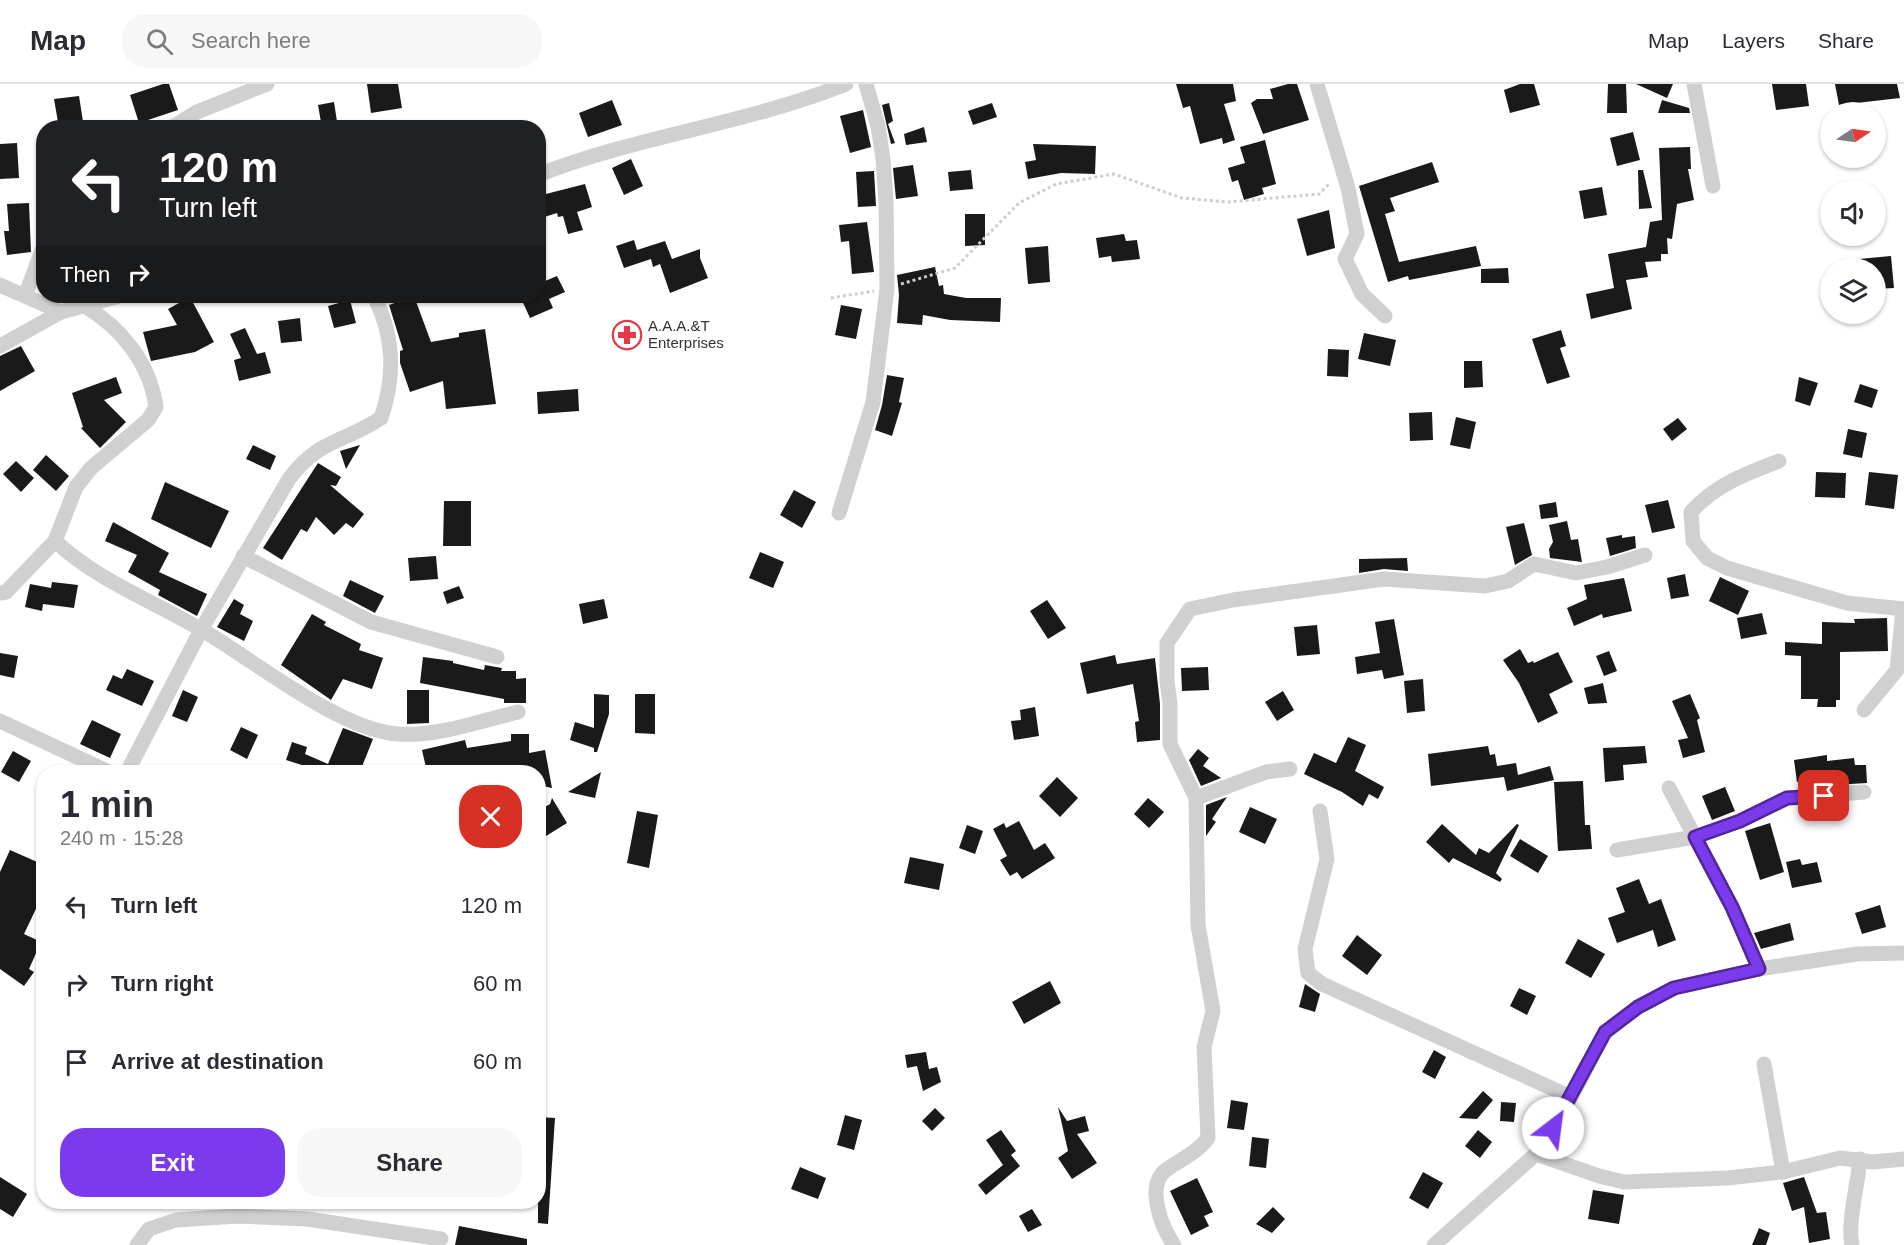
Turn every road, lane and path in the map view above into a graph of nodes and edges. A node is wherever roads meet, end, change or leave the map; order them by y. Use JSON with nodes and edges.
{"nodes":[{"id":1,"x":267,"y":84,"type":"edge"},
{"id":2,"x":846,"y":84,"type":"edge"},
{"id":3,"x":866,"y":84,"type":"edge"},
{"id":4,"x":1317,"y":84,"type":"edge"},
{"id":5,"x":1694,"y":84,"type":"edge"},
{"id":6,"x":184,"y":120,"type":"edge"},
{"id":7,"x":1343,"y":170,"type":"junction"},
{"id":8,"x":546,"y":172,"type":"edge"},
{"id":9,"x":1713,"y":186,"type":"dead end"},
{"id":10,"x":36,"y":266,"type":"edge"},
{"id":11,"x":0,"y":285,"type":"edge"},
{"id":12,"x":887,"y":289,"type":"junction"},
{"id":13,"x":25,"y":296,"type":"junction"},
{"id":14,"x":831,"y":298,"type":"dead end"},
{"id":15,"x":36,"y":301,"type":"edge"},
{"id":16,"x":41,"y":303,"type":"edge"},
{"id":17,"x":91,"y":303,"type":"edge"},
{"id":18,"x":378,"y":303,"type":"edge"},
{"id":19,"x":83,"y":305,"type":"junction"},
{"id":20,"x":61,"y":312,"type":"junction"},
{"id":21,"x":1385,"y":316,"type":"dead end"},
{"id":22,"x":0,"y":346,"type":"edge"},
{"id":23,"x":1779,"y":461,"type":"dead end"},
{"id":24,"x":839,"y":513,"type":"dead end"},
{"id":25,"x":55,"y":541,"type":"junction"},
{"id":26,"x":1644,"y":555,"type":"dead end"},
{"id":27,"x":243,"y":556,"type":"junction"},
{"id":28,"x":0,"y":593,"type":"edge"},
{"id":29,"x":1904,"y":609,"type":"edge"},
{"id":30,"x":201,"y":630,"type":"junction"},
{"id":31,"x":497,"y":657,"type":"dead end"},
{"id":32,"x":1864,"y":710,"type":"dead end"},
{"id":33,"x":518,"y":712,"type":"dead end"},
{"id":34,"x":0,"y":722,"type":"edge"},
{"id":35,"x":94,"y":765,"type":"edge"},
{"id":36,"x":131,"y":765,"type":"edge"},
{"id":37,"x":1290,"y":769,"type":"dead end"},
{"id":38,"x":1669,"y":788,"type":"dead end"},
{"id":39,"x":1864,"y":792,"type":"dead end"},
{"id":40,"x":1196,"y":798,"type":"junction"},
{"id":41,"x":1320,"y":811,"type":"dead end"},
{"id":42,"x":1695,"y":837,"type":"junction"},
{"id":43,"x":1617,"y":850,"type":"dead end"},
{"id":44,"x":1904,"y":953,"type":"edge"},
{"id":45,"x":1759,"y":969,"type":"junction"},
{"id":46,"x":1764,"y":1064,"type":"dead end"},
{"id":47,"x":1571,"y":1097,"type":"junction"},
{"id":48,"x":1536,"y":1154,"type":"junction"},
{"id":49,"x":1860,"y":1159,"type":"junction"},
{"id":50,"x":1904,"y":1159,"type":"edge"},
{"id":51,"x":1783,"y":1172,"type":"junction"},
{"id":52,"x":441,"y":1239,"type":"dead end"},
{"id":53,"x":137,"y":1245,"type":"edge"},
{"id":54,"x":1174,"y":1245,"type":"edge"},
{"id":55,"x":1434,"y":1245,"type":"edge"},
{"id":56,"x":1852,"y":1245,"type":"edge"}],
"edges":[{"from":1,"to":6,"type":"street"},
{"from":2,"to":8,"type":"street"},
{"from":3,"to":12,"type":"street"},
{"from":4,"to":7,"type":"street"},
{"from":5,"to":9,"type":"street"},
{"from":7,"to":12,"type":"path"},
{"from":7,"to":21,"type":"street"},
{"from":10,"to":13,"type":"street"},
{"from":11,"to":13,"type":"street"},
{"from":12,"to":14,"type":"path"},
{"from":12,"to":24,"type":"street"},
{"from":13,"to":15,"type":"street"},
{"from":16,"to":20,"type":"street"},
{"from":17,"to":19,"type":"street"},
{"from":18,"to":27,"type":"street"},
{"from":19,"to":20,"type":"street"},
{"from":19,"to":25,"type":"street"},
{"from":20,"to":22,"type":"street"},
{"from":23,"to":29,"type":"street"},
{"from":25,"to":28,"type":"street"},
{"from":25,"to":30,"type":"street"},
{"from":26,"to":40,"type":"street"},
{"from":27,"to":30,"type":"street"},
{"from":27,"to":31,"type":"street"},
{"from":29,"to":32,"type":"street"},
{"from":30,"to":33,"type":"street"},
{"from":30,"to":36,"type":"street"},
{"from":34,"to":35,"type":"street"},
{"from":37,"to":40,"type":"street"},
{"from":38,"to":42,"type":"street"},
{"from":39,"to":42,"type":"street"},
{"from":40,"to":54,"type":"street"},
{"from":41,"to":47,"type":"street"},
{"from":42,"to":43,"type":"street"},
{"from":42,"to":45,"type":"street"},
{"from":44,"to":45,"type":"street"},
{"from":45,"to":47,"type":"street"},
{"from":46,"to":51,"type":"street"},
{"from":47,"to":48,"type":"street"},
{"from":48,"to":51,"type":"street"},
{"from":48,"to":55,"type":"street"},
{"from":49,"to":50,"type":"street"},
{"from":49,"to":51,"type":"street"},
{"from":49,"to":56,"type":"street"},
{"from":52,"to":53,"type":"street"}]}
